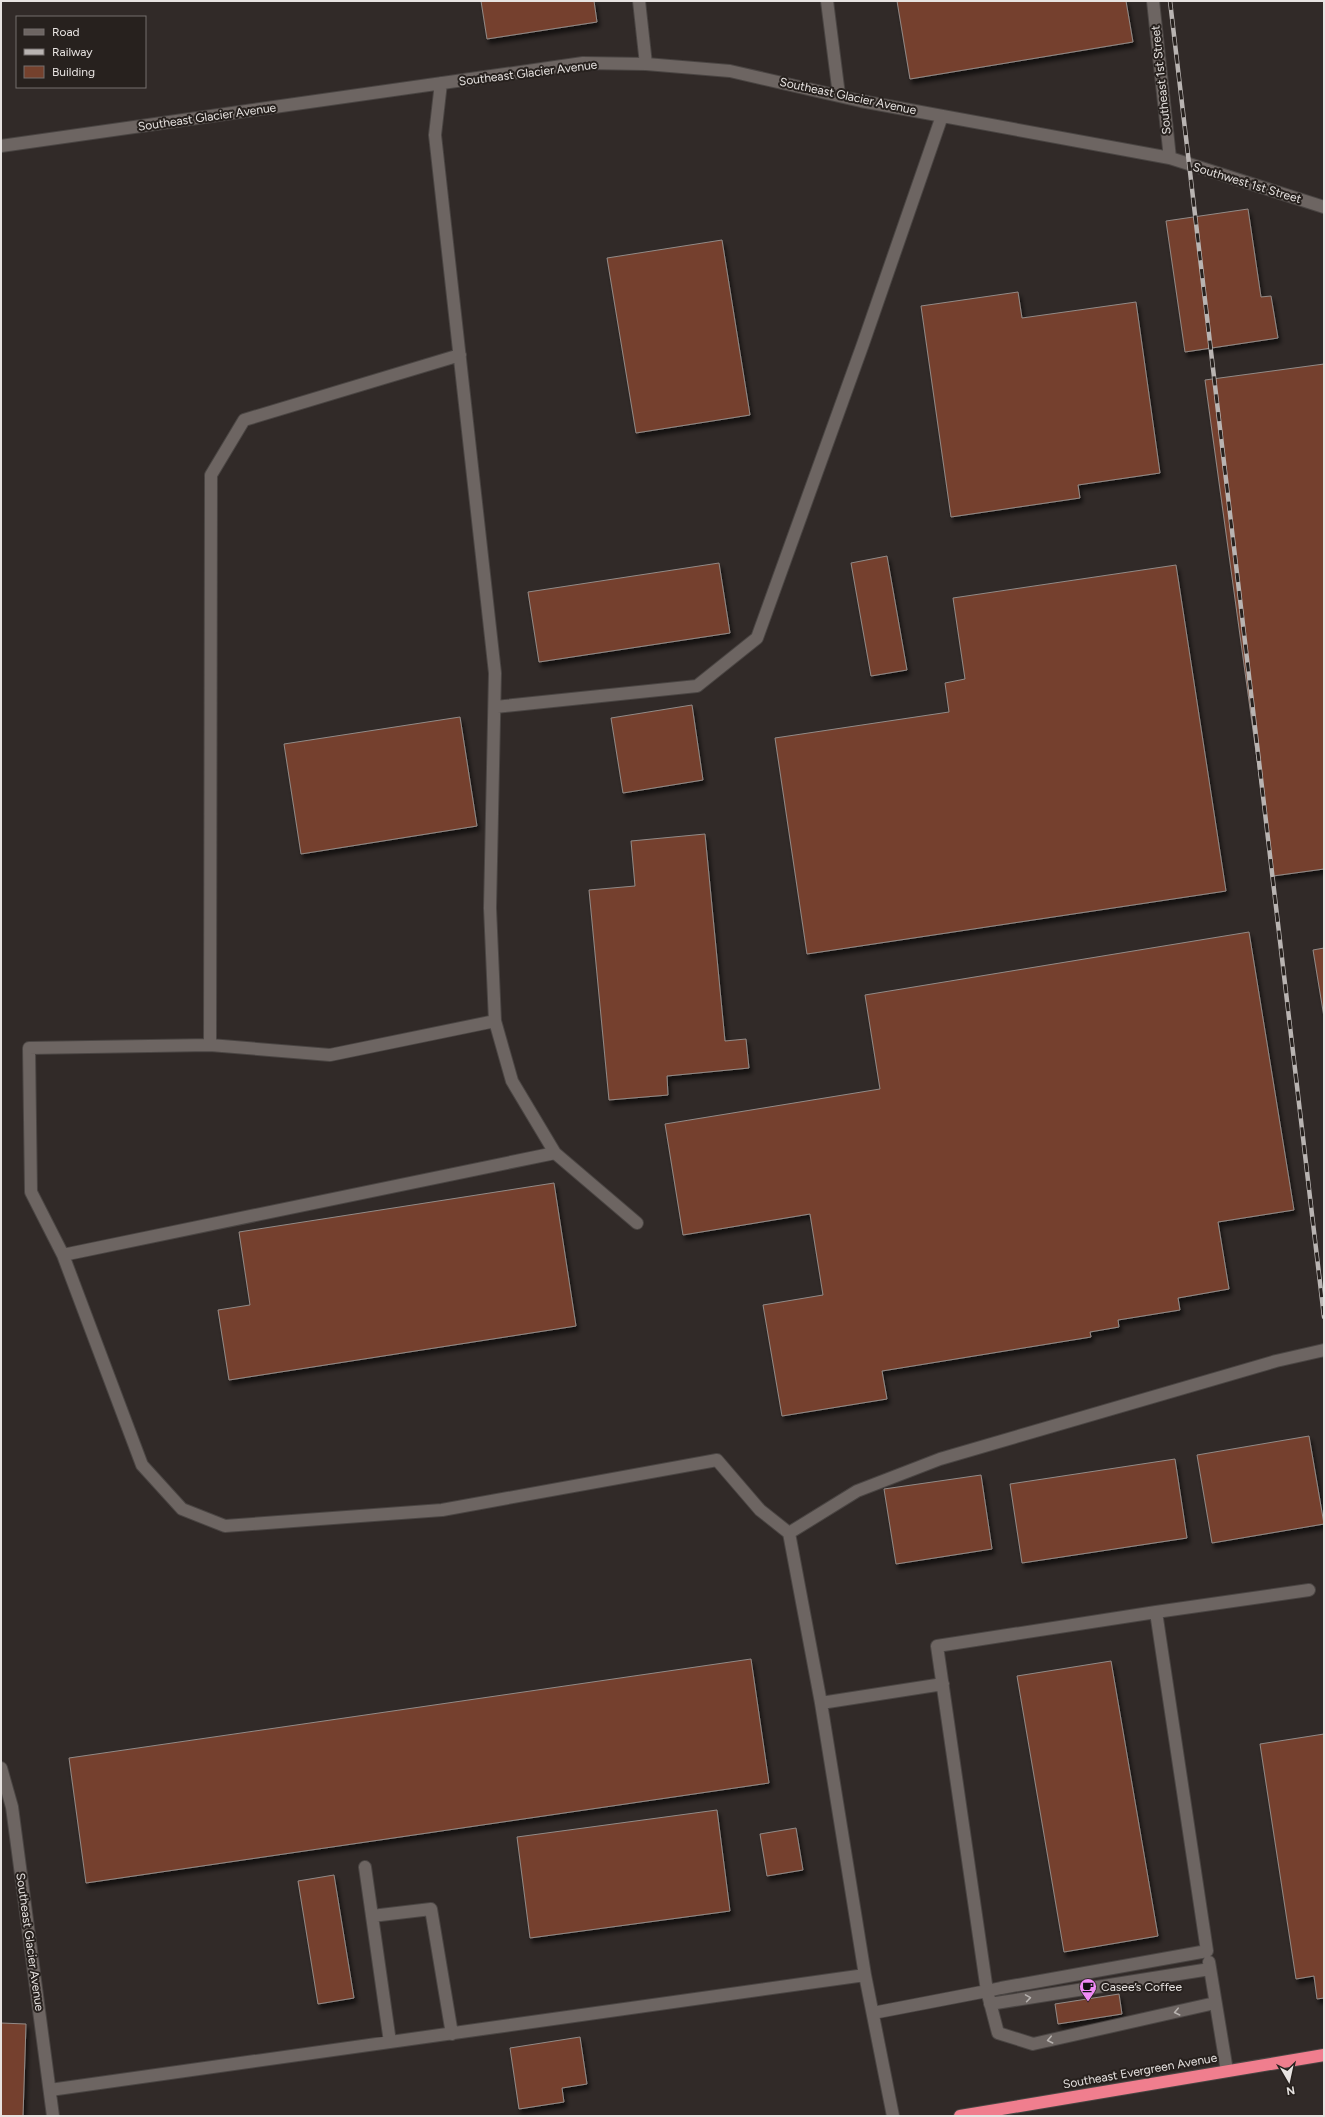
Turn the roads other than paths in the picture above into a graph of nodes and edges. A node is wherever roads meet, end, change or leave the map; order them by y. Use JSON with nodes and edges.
{"nodes":[{"id":1,"x":639,"y":1,"type":"edge"},
{"id":2,"x":827,"y":1,"type":"edge"},
{"id":3,"x":1152,"y":1,"type":"edge"},
{"id":4,"x":646,"y":64,"type":"junction"},
{"id":5,"x":441,"y":83,"type":"junction"},
{"id":6,"x":839,"y":95,"type":"junction"},
{"id":7,"x":942,"y":116,"type":"junction"},
{"id":8,"x":1,"y":146,"type":"edge"},
{"id":9,"x":1170,"y":158,"type":"junction"},
{"id":10,"x":1324,"y":207,"type":"edge"},
{"id":11,"x":460,"y":355,"type":"junction"},
{"id":12,"x":495,"y":707,"type":"junction"},
{"id":13,"x":495,"y":1021,"type":"junction"},
{"id":14,"x":210,"y":1045,"type":"junction"},
{"id":15,"x":555,"y":1153,"type":"junction"},
{"id":16,"x":637,"y":1223,"type":"dead end"},
{"id":17,"x":63,"y":1255,"type":"junction"},
{"id":18,"x":1324,"y":1350,"type":"edge"},
{"id":19,"x":789,"y":1533,"type":"junction"},
{"id":20,"x":1309,"y":1590,"type":"dead end"},
{"id":21,"x":1156,"y":1612,"type":"junction"},
{"id":22,"x":943,"y":1684,"type":"junction"},
{"id":23,"x":821,"y":1703,"type":"junction"},
{"id":24,"x":1,"y":1768,"type":"edge"},
{"id":25,"x":365,"y":1867,"type":"dead end"},
{"id":26,"x":372,"y":1916,"type":"junction"},
{"id":27,"x":1207,"y":1951,"type":"junction"},
{"id":28,"x":1210,"y":1969,"type":"junction"},
{"id":29,"x":865,"y":1975,"type":"junction"},
{"id":30,"x":987,"y":1991,"type":"junction"},
{"id":31,"x":1215,"y":2003,"type":"junction"},
{"id":32,"x":990,"y":2004,"type":"junction"},
{"id":33,"x":872,"y":2013,"type":"junction"},
{"id":34,"x":452,"y":2034,"type":"junction"},
{"id":35,"x":390,"y":2042,"type":"junction"},
{"id":36,"x":1324,"y":2055,"type":"edge"},
{"id":37,"x":1227,"y":2071,"type":"junction"},
{"id":38,"x":50,"y":2090,"type":"junction"},
{"id":39,"x":53,"y":2116,"type":"edge"},
{"id":40,"x":893,"y":2116,"type":"edge"},
{"id":41,"x":960,"y":2116,"type":"edge"}],
"edges":[{"from":1,"to":4,"type":"street"},
{"from":2,"to":6,"type":"street"},
{"from":3,"to":9,"type":"street","name":"Southeast 1st Street"},
{"from":4,"to":5,"type":"street","name":"Southeast Glacier Avenue"},
{"from":4,"to":6,"type":"street","name":"Southeast Glacier Avenue"},
{"from":5,"to":8,"type":"street","name":"Southeast Glacier Avenue"},
{"from":5,"to":11,"type":"street"},
{"from":6,"to":7,"type":"street","name":"Southeast Glacier Avenue"},
{"from":7,"to":9,"type":"street","name":"Southeast Glacier Avenue"},
{"from":7,"to":12,"type":"street"},
{"from":9,"to":10,"type":"street","name":"Southwest 1st Street"},
{"from":11,"to":12,"type":"street"},
{"from":11,"to":14,"type":"street"},
{"from":12,"to":13,"type":"street"},
{"from":13,"to":14,"type":"street"},
{"from":13,"to":15,"type":"street"},
{"from":14,"to":17,"type":"street"},
{"from":15,"to":16,"type":"street"},
{"from":15,"to":17,"type":"street"},
{"from":17,"to":19,"type":"street"},
{"from":18,"to":19,"type":"street"},
{"from":19,"to":23,"type":"street"},
{"from":20,"to":21,"type":"street"},
{"from":21,"to":22,"type":"street"},
{"from":21,"to":27,"type":"street"},
{"from":22,"to":23,"type":"street"},
{"from":22,"to":30,"type":"street"},
{"from":23,"to":29,"type":"street"},
{"from":24,"to":38,"type":"street","name":"Southeast Glacier Avenue"},
{"from":25,"to":26,"type":"street"},
{"from":26,"to":34,"type":"street"},
{"from":26,"to":35,"type":"street"},
{"from":27,"to":28,"type":"street"},
{"from":27,"to":30,"type":"street"},
{"from":28,"to":31,"type":"street"},
{"from":32,"to":28,"type":"street","one_way":true},
{"from":29,"to":33,"type":"street"},
{"from":29,"to":34,"type":"street"},
{"from":30,"to":32,"type":"street"},
{"from":30,"to":33,"type":"street"},
{"from":31,"to":32,"type":"street","one_way":true},
{"from":31,"to":37,"type":"street"},
{"from":33,"to":40,"type":"street"},
{"from":34,"to":35,"type":"street"},
{"from":35,"to":38,"type":"street"},
{"from":36,"to":37,"type":"highway","name":"Southeast Evergreen Avenue"},
{"from":37,"to":41,"type":"highway","name":"Southeast Evergreen Avenue"},
{"from":38,"to":39,"type":"street","name":"Southeast Glacier Avenue"}]}
